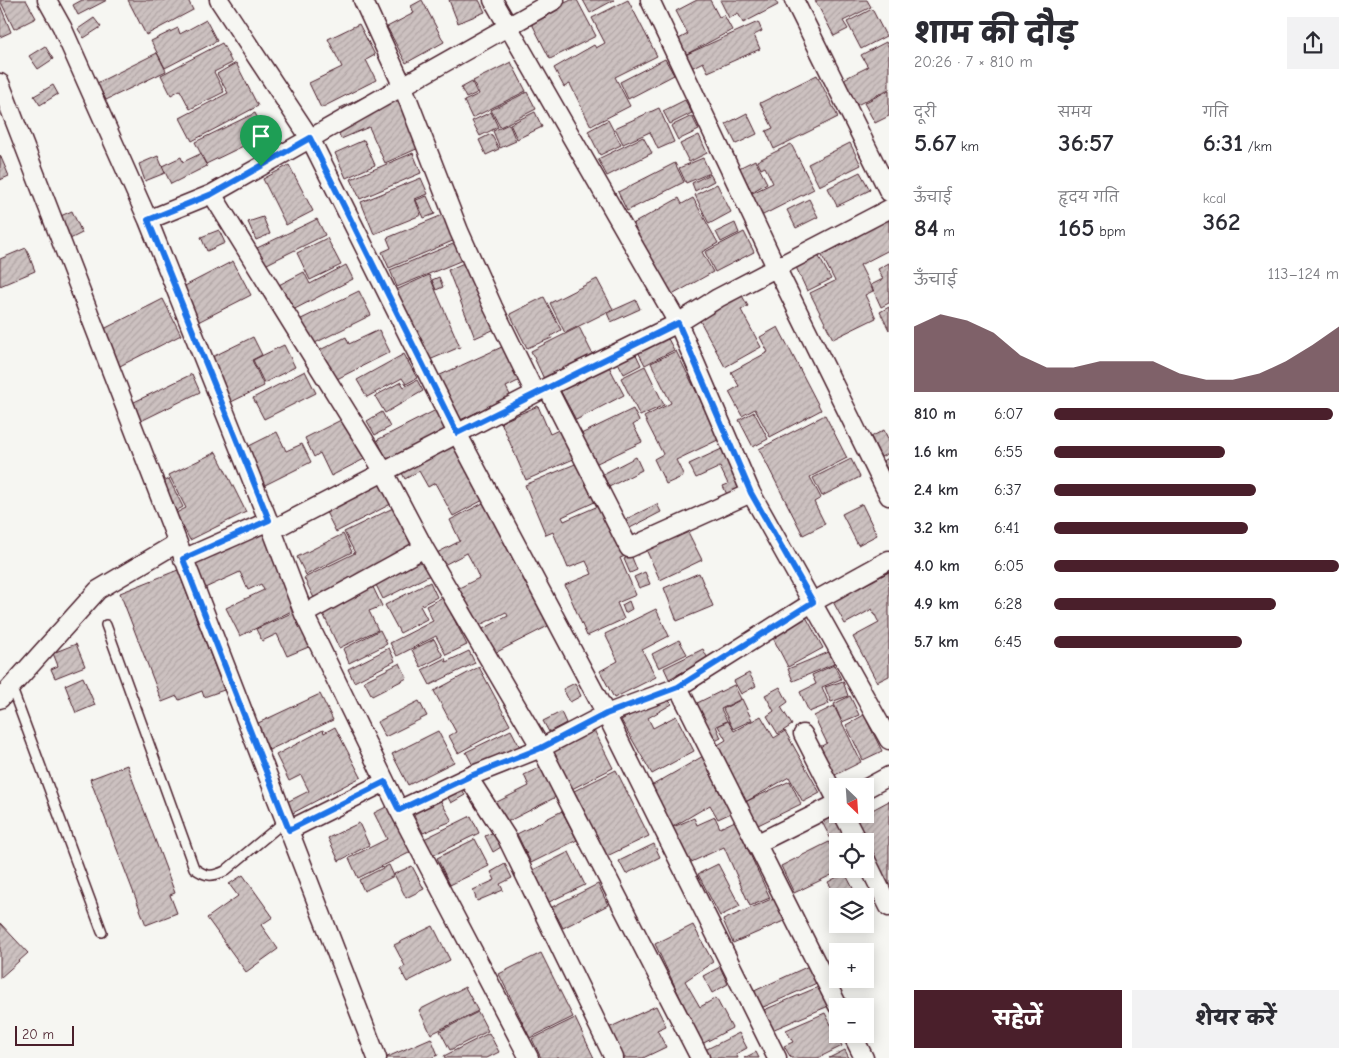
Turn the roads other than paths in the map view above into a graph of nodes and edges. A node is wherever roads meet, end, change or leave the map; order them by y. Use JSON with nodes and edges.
{"nodes":[{"id":1,"x":47,"y":0,"type":"edge"},
{"id":2,"x":219,"y":0,"type":"edge"},
{"id":3,"x":363,"y":0,"type":"edge"},
{"id":4,"x":493,"y":0,"type":"edge"},
{"id":5,"x":555,"y":0,"type":"edge"},
{"id":6,"x":650,"y":0,"type":"edge"},
{"id":7,"x":794,"y":0,"type":"edge"},
{"id":8,"x":507,"y":26,"type":"junction"},
{"id":9,"x":0,"y":83,"type":"edge"},
{"id":10,"x":403,"y":87,"type":"junction"},
{"id":11,"x":310,"y":138,"type":"junction"},
{"id":12,"x":889,"y":192,"type":"edge"},
{"id":13,"x":212,"y":194,"type":"junction"},
{"id":14,"x":889,"y":209,"type":"edge"},
{"id":15,"x":148,"y":220,"type":"junction"},
{"id":16,"x":776,"y":267,"type":"junction"},
{"id":17,"x":678,"y":323,"type":"junction"},
{"id":18,"x":541,"y":390,"type":"junction"},
{"id":19,"x":457,"y":433,"type":"junction"},
{"id":20,"x":384,"y":472,"type":"junction"},
{"id":21,"x":751,"y":493,"type":"junction"},
{"id":22,"x":889,"y":496,"type":"edge"},
{"id":23,"x":271,"y":525,"type":"junction"},
{"id":24,"x":424,"y":548,"type":"junction"},
{"id":25,"x":180,"y":551,"type":"junction"},
{"id":26,"x":889,"y":560,"type":"edge"},
{"id":27,"x":813,"y":602,"type":"junction"},
{"id":28,"x":304,"y":614,"type":"junction"},
{"id":29,"x":106,"y":625,"type":"dead end"},
{"id":30,"x":678,"y":687,"type":"junction"},
{"id":31,"x":6,"y":693,"type":"edge"},
{"id":32,"x":606,"y":714,"type":"junction"},
{"id":33,"x":803,"y":734,"type":"dead end"},
{"id":34,"x":889,"y":740,"type":"edge"},
{"id":35,"x":541,"y":748,"type":"junction"},
{"id":36,"x":889,"y":776,"type":"edge"},
{"id":37,"x":468,"y":777,"type":"junction"},
{"id":38,"x":385,"y":782,"type":"junction"},
{"id":39,"x":874,"y":784,"type":"edge"},
{"id":40,"x":829,"y":785,"type":"edge"},
{"id":41,"x":829,"y":808,"type":"edge"},
{"id":42,"x":399,"y":810,"type":"junction"},
{"id":43,"x":287,"y":826,"type":"junction"},
{"id":44,"x":756,"y":844,"type":"junction"},
{"id":45,"x":874,"y":876,"type":"edge"},
{"id":46,"x":889,"y":906,"type":"edge"},
{"id":47,"x":102,"y":932,"type":"dead end"},
{"id":48,"x":834,"y":998,"type":"edge"},
{"id":49,"x":856,"y":1043,"type":"edge"},
{"id":50,"x":377,"y":1058,"type":"edge"},
{"id":51,"x":529,"y":1058,"type":"edge"},
{"id":52,"x":614,"y":1058,"type":"edge"},
{"id":53,"x":700,"y":1058,"type":"edge"},
{"id":54,"x":777,"y":1058,"type":"edge"},
{"id":55,"x":864,"y":1058,"type":"edge"}],
"edges":[{"from":1,"to":15,"type":"street"},
{"from":2,"to":11,"type":"street"},
{"from":3,"to":10,"type":"street"},
{"from":4,"to":8,"type":"street"},
{"from":5,"to":8,"type":"street"},
{"from":6,"to":16,"type":"street"},
{"from":7,"to":12,"type":"street"},
{"from":8,"to":10,"type":"street"},
{"from":8,"to":17,"type":"street"},
{"from":9,"to":25,"type":"street"},
{"from":10,"to":11,"type":"street"},
{"from":10,"to":18,"type":"street"},
{"from":11,"to":13,"type":"street"},
{"from":11,"to":19,"type":"street"},
{"from":13,"to":15,"type":"street"},
{"from":13,"to":20,"type":"street"},
{"from":14,"to":16,"type":"street"},
{"from":15,"to":23,"type":"street"},
{"from":16,"to":17,"type":"street"},
{"from":16,"to":22,"type":"street"},
{"from":17,"to":18,"type":"street"},
{"from":17,"to":21,"type":"street"},
{"from":18,"to":19,"type":"street"},
{"from":18,"to":21,"type":"street"},
{"from":19,"to":20,"type":"street"},
{"from":19,"to":32,"type":"street"},
{"from":20,"to":23,"type":"street"},
{"from":20,"to":24,"type":"street"},
{"from":21,"to":27,"type":"street"},
{"from":23,"to":25,"type":"street"},
{"from":23,"to":28,"type":"street"},
{"from":24,"to":28,"type":"street"},
{"from":24,"to":35,"type":"street"},
{"from":25,"to":31,"type":"street"},
{"from":25,"to":43,"type":"street"},
{"from":26,"to":27,"type":"street"},
{"from":27,"to":30,"type":"street"},
{"from":27,"to":34,"type":"street"},
{"from":28,"to":38,"type":"street"},
{"from":29,"to":43,"type":"lane"},
{"from":30,"to":32,"type":"street"},
{"from":30,"to":44,"type":"street"},
{"from":31,"to":47,"type":"lane"},
{"from":32,"to":35,"type":"street"},
{"from":32,"to":54,"type":"street"},
{"from":33,"to":40,"type":"street"},
{"from":35,"to":37,"type":"street"},
{"from":35,"to":53,"type":"street"},
{"from":36,"to":39,"type":"street"},
{"from":37,"to":42,"type":"street"},
{"from":37,"to":52,"type":"street"},
{"from":38,"to":42,"type":"street"},
{"from":38,"to":43,"type":"street"},
{"from":41,"to":44,"type":"street"},
{"from":42,"to":51,"type":"street"},
{"from":43,"to":50,"type":"street"},
{"from":44,"to":48,"type":"street"},
{"from":45,"to":46,"type":"street"},
{"from":49,"to":55,"type":"street"}]}
